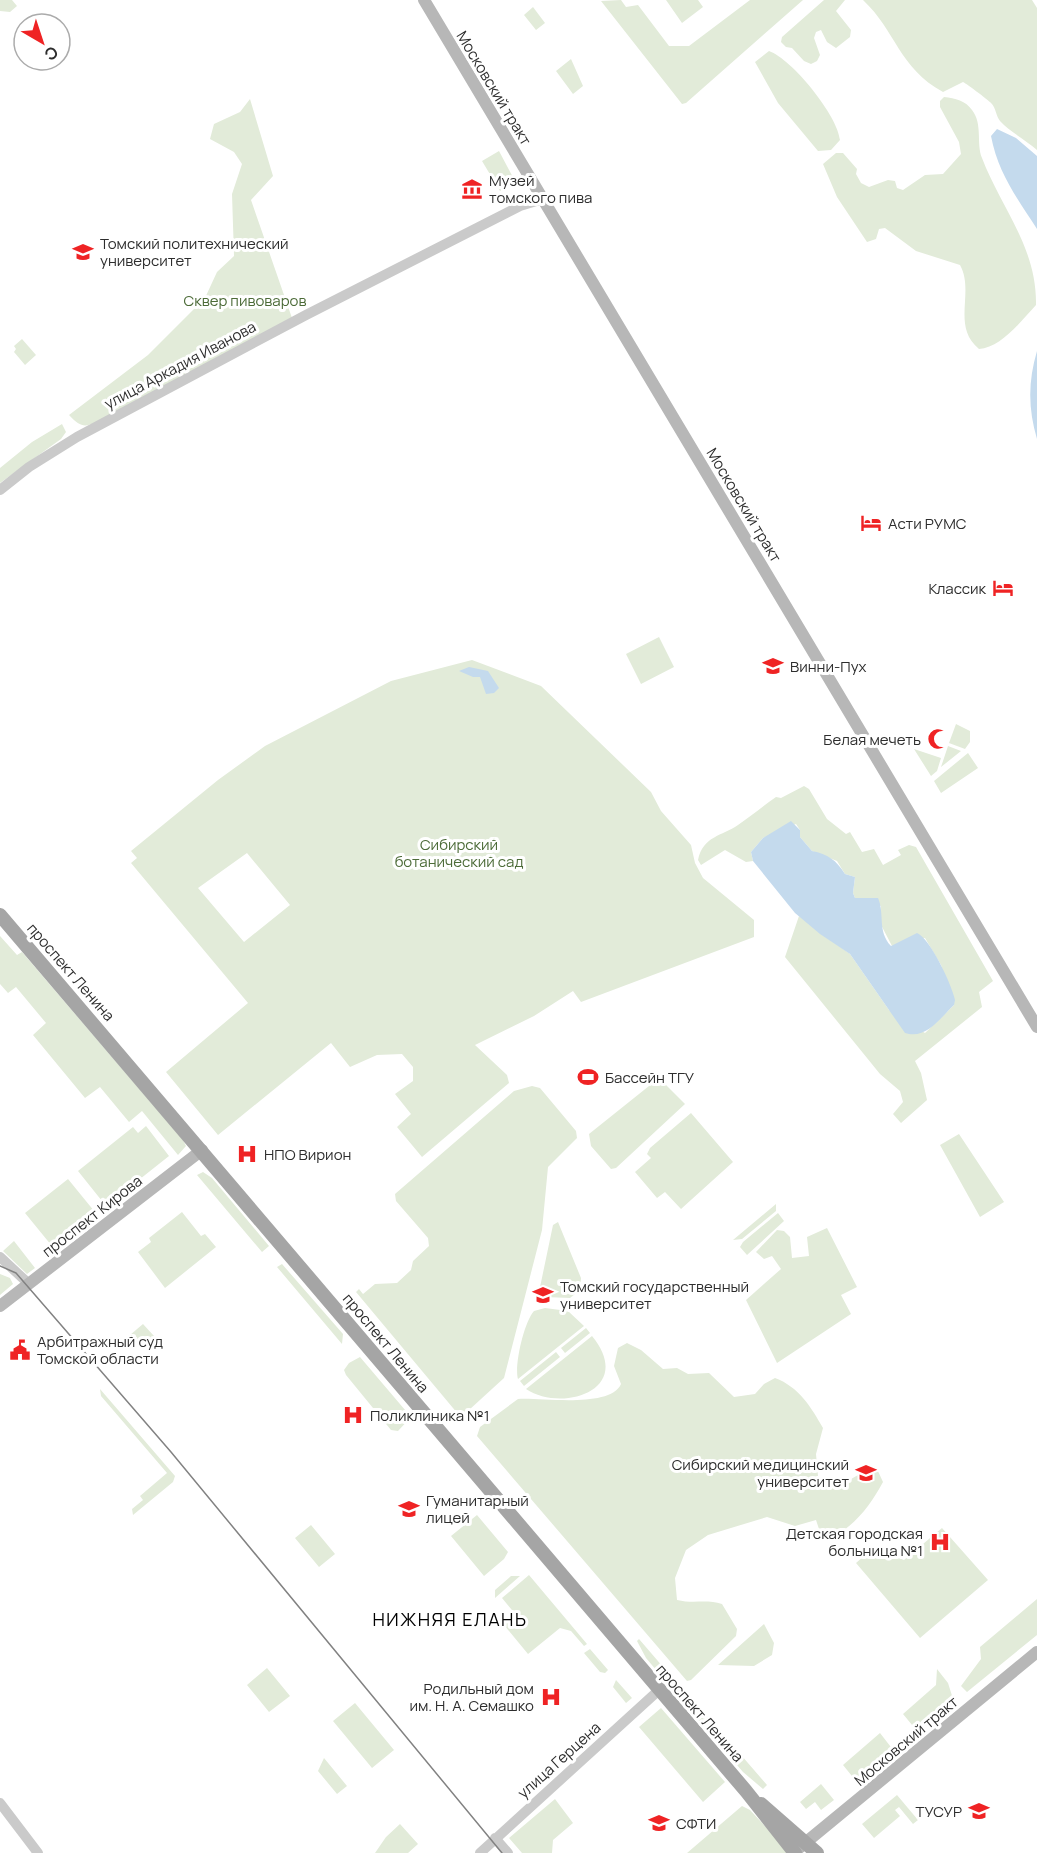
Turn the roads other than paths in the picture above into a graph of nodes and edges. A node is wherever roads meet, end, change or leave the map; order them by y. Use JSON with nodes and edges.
{"nodes":[{"id":1,"x":424,"y":0,"type":"edge"},
{"id":2,"x":543,"y":199,"type":"junction"},
{"id":3,"x":0,"y":490,"type":"edge"},
{"id":4,"x":0,"y":915,"type":"edge"},
{"id":5,"x":1037,"y":1027,"type":"edge"},
{"id":6,"x":202,"y":1150,"type":"junction"},
{"id":7,"x":0,"y":1257,"type":"edge"},
{"id":8,"x":29,"y":1284,"type":"junction"},
{"id":9,"x":0,"y":1306,"type":"edge"},
{"id":10,"x":1037,"y":1652,"type":"edge"},
{"id":11,"x":659,"y":1690,"type":"junction"},
{"id":12,"x":746,"y":1791,"type":"junction"},
{"id":13,"x":0,"y":1803,"type":"edge"},
{"id":14,"x":495,"y":1838,"type":"junction"},
{"id":15,"x":807,"y":1842,"type":"junction"},
{"id":16,"x":485,"y":1851,"type":"edge"},
{"id":17,"x":794,"y":1852,"type":"edge"},
{"id":18,"x":38,"y":1853,"type":"edge"},
{"id":19,"x":508,"y":1853,"type":"edge"},
{"id":20,"x":817,"y":1853,"type":"edge"}],
"edges":[{"from":1,"to":2,"type":"main road","name":"Московский тракт"},
{"from":2,"to":3,"type":"street","name":"улица Аркадия Иванова"},
{"from":2,"to":5,"type":"main road","name":"Московский тракт"},
{"from":4,"to":6,"type":"main road","name":"проспект Ленина"},
{"from":6,"to":8,"type":"main road","name":"проспект Кирова"},
{"from":6,"to":11,"type":"main road","name":"проспект Ленина"},
{"from":7,"to":8,"type":"street"},
{"from":8,"to":9,"type":"main road","name":"проспект Кирова"},
{"from":10,"to":15,"type":"main road","name":"Московский тракт"},
{"from":11,"to":12,"type":"main road","name":"проспект Ленина"},
{"from":11,"to":14,"type":"street","name":"улица Герцена"},
{"from":12,"to":15,"type":"main road","name":"проспект Ленина"},
{"from":12,"to":17,"type":"main road","name":"проспект Ленина"},
{"from":13,"to":18,"type":"street"},
{"from":14,"to":16,"type":"street","name":"улица Герцена"},
{"from":14,"to":19,"type":"street"},
{"from":15,"to":17,"type":"main road","name":"Московский тракт"},
{"from":15,"to":20,"type":"main road","name":"проспект Ленина"}]}
